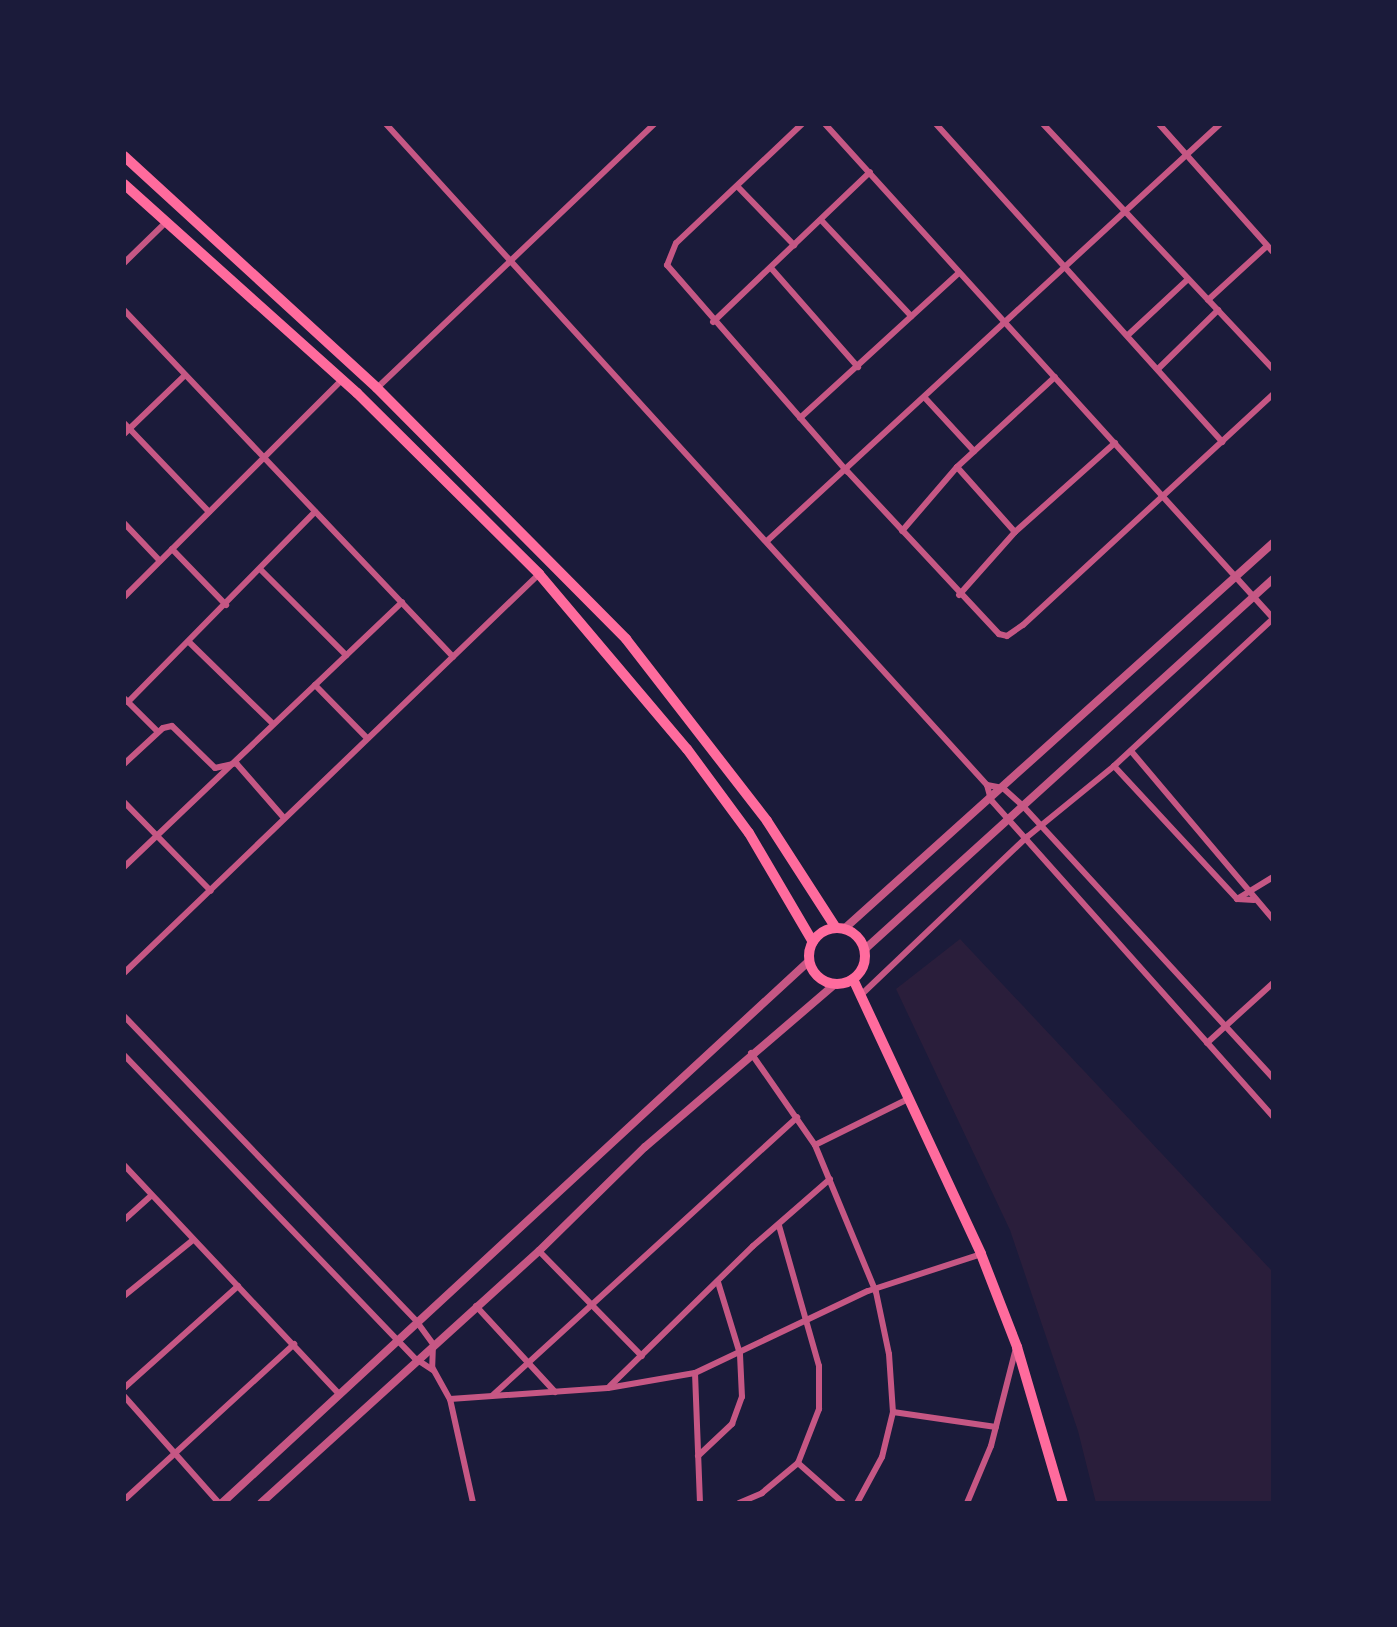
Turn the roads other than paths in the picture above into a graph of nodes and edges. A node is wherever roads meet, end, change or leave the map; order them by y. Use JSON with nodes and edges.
{"nodes":[{"id":1,"x":386,"y":124,"type":"edge"},
{"id":2,"x":654,"y":124,"type":"edge"},
{"id":3,"x":802,"y":124,"type":"edge"},
{"id":4,"x":825,"y":124,"type":"edge"},
{"id":5,"x":936,"y":124,"type":"edge"},
{"id":6,"x":1043,"y":124,"type":"edge"},
{"id":7,"x":1159,"y":124,"type":"edge"},
{"id":8,"x":1220,"y":124,"type":"edge"},
{"id":9,"x":1188,"y":155,"type":"junction"},
{"id":10,"x":124,"y":156,"type":"edge"},
{"id":11,"x":870,"y":172,"type":"junction"},
{"id":12,"x":124,"y":184,"type":"edge"},
{"id":13,"x":738,"y":187,"type":"junction"},
{"id":14,"x":1124,"y":214,"type":"junction"},
{"id":15,"x":821,"y":220,"type":"junction"},
{"id":16,"x":166,"y":222,"type":"junction"},
{"id":17,"x":794,"y":245,"type":"junction"},
{"id":18,"x":1267,"y":246,"type":"junction"},
{"id":19,"x":1273,"y":252,"type":"edge"},
{"id":20,"x":509,"y":260,"type":"junction"},
{"id":21,"x":124,"y":263,"type":"edge"},
{"id":22,"x":1065,"y":267,"type":"junction"},
{"id":23,"x":771,"y":268,"type":"junction"},
{"id":24,"x":960,"y":272,"type":"junction"},
{"id":25,"x":1188,"y":279,"type":"junction"},
{"id":26,"x":1208,"y":300,"type":"junction"},
{"id":27,"x":124,"y":310,"type":"edge"},
{"id":28,"x":1218,"y":310,"type":"junction"},
{"id":29,"x":911,"y":316,"type":"junction"},
{"id":30,"x":713,"y":322,"type":"junction"},
{"id":31,"x":1005,"y":323,"type":"junction"},
{"id":32,"x":1128,"y":335,"type":"junction"},
{"id":33,"x":858,"y":367,"type":"junction"},
{"id":34,"x":1159,"y":368,"type":"junction"},
{"id":35,"x":1273,"y":369,"type":"edge"},
{"id":36,"x":184,"y":376,"type":"junction"},
{"id":37,"x":1055,"y":377,"type":"junction"},
{"id":38,"x":343,"y":379,"type":"junction"},
{"id":39,"x":377,"y":388,"type":"junction"},
{"id":40,"x":1273,"y":394,"type":"edge"},
{"id":41,"x":926,"y":399,"type":"junction"},
{"id":42,"x":800,"y":418,"type":"junction"},
{"id":43,"x":126,"y":428,"type":"edge"},
{"id":44,"x":1222,"y":442,"type":"junction"},
{"id":45,"x":1115,"y":443,"type":"junction"},
{"id":46,"x":974,"y":452,"type":"junction"},
{"id":47,"x":263,"y":459,"type":"junction"},
{"id":48,"x":957,"y":467,"type":"junction"},
{"id":49,"x":847,"y":471,"type":"junction"},
{"id":50,"x":1164,"y":495,"type":"junction"},
{"id":51,"x":209,"y":512,"type":"junction"},
{"id":52,"x":315,"y":512,"type":"junction"},
{"id":53,"x":124,"y":523,"type":"edge"},
{"id":54,"x":902,"y":531,"type":"junction"},
{"id":55,"x":1015,"y":532,"type":"junction"},
{"id":56,"x":767,"y":541,"type":"junction"},
{"id":57,"x":1273,"y":543,"type":"edge"},
{"id":58,"x":172,"y":549,"type":"junction"},
{"id":59,"x":160,"y":561,"type":"junction"},
{"id":60,"x":260,"y":569,"type":"junction"},
{"id":61,"x":539,"y":574,"type":"junction"},
{"id":62,"x":1237,"y":576,"type":"junction"},
{"id":63,"x":1273,"y":579,"type":"edge"},
{"id":64,"x":959,"y":595,"type":"junction"},
{"id":65,"x":1255,"y":596,"type":"junction"},
{"id":66,"x":124,"y":597,"type":"edge"},
{"id":67,"x":402,"y":602,"type":"junction"},
{"id":68,"x":226,"y":605,"type":"junction"},
{"id":69,"x":1273,"y":618,"type":"edge"},
{"id":70,"x":189,"y":642,"type":"junction"},
{"id":71,"x":346,"y":655,"type":"junction"},
{"id":72,"x":453,"y":657,"type":"junction"},
{"id":73,"x":315,"y":684,"type":"junction"},
{"id":74,"x":126,"y":700,"type":"edge"},
{"id":75,"x":273,"y":724,"type":"junction"},
{"id":76,"x":158,"y":732,"type":"junction"},
{"id":77,"x":366,"y":737,"type":"junction"},
{"id":78,"x":1131,"y":751,"type":"junction"},
{"id":79,"x":233,"y":762,"type":"junction"},
{"id":80,"x":124,"y":764,"type":"edge"},
{"id":81,"x":1114,"y":766,"type":"junction"},
{"id":82,"x":988,"y":785,"type":"junction"},
{"id":83,"x":1003,"y":788,"type":"junction"},
{"id":84,"x":991,"y":800,"type":"junction"},
{"id":85,"x":124,"y":802,"type":"edge"},
{"id":86,"x":1023,"y":806,"type":"junction"},
{"id":87,"x":284,"y":818,"type":"junction"},
{"id":88,"x":1009,"y":818,"type":"junction"},
{"id":89,"x":1042,"y":825,"type":"junction"},
{"id":90,"x":156,"y":836,"type":"junction"},
{"id":91,"x":1027,"y":837,"type":"junction"},
{"id":92,"x":124,"y":867,"type":"edge"},
{"id":93,"x":1273,"y":877,"type":"edge"},
{"id":94,"x":1250,"y":887,"type":"junction"},
{"id":95,"x":211,"y":891,"type":"junction"},
{"id":96,"x":1237,"y":899,"type":"junction"},
{"id":97,"x":1254,"y":900,"type":"junction"},
{"id":98,"x":1273,"y":919,"type":"edge"},
{"id":99,"x":840,"y":929,"type":"junction"},
{"id":100,"x":813,"y":942,"type":"junction"},
{"id":101,"x":864,"y":950,"type":"junction"},
{"id":102,"x":809,"y":961,"type":"junction"},
{"id":103,"x":124,"y":973,"type":"edge"},
{"id":104,"x":853,"y":979,"type":"junction"},
{"id":105,"x":1273,"y":983,"type":"edge"},
{"id":106,"x":835,"y":984,"type":"junction"},
{"id":107,"x":862,"y":994,"type":"junction"},
{"id":108,"x":124,"y":1016,"type":"edge"},
{"id":109,"x":1226,"y":1026,"type":"junction"},
{"id":110,"x":1207,"y":1043,"type":"junction"},
{"id":111,"x":751,"y":1053,"type":"junction"},
{"id":112,"x":124,"y":1055,"type":"edge"},
{"id":113,"x":1273,"y":1078,"type":"edge"},
{"id":114,"x":912,"y":1098,"type":"junction"},
{"id":115,"x":1273,"y":1116,"type":"edge"},
{"id":116,"x":797,"y":1117,"type":"junction"},
{"id":117,"x":815,"y":1145,"type":"junction"},
{"id":118,"x":124,"y":1165,"type":"edge"},
{"id":119,"x":830,"y":1180,"type":"junction"},
{"id":120,"x":151,"y":1196,"type":"junction"},
{"id":121,"x":124,"y":1220,"type":"edge"},
{"id":122,"x":779,"y":1226,"type":"junction"},
{"id":123,"x":193,"y":1240,"type":"junction"},
{"id":124,"x":539,"y":1251,"type":"junction"},
{"id":125,"x":981,"y":1254,"type":"junction"},
{"id":126,"x":718,"y":1282,"type":"junction"},
{"id":127,"x":238,"y":1286,"type":"junction"},
{"id":128,"x":876,"y":1292,"type":"junction"},
{"id":129,"x":124,"y":1296,"type":"edge"},
{"id":130,"x":591,"y":1303,"type":"junction"},
{"id":131,"x":476,"y":1306,"type":"junction"},
{"id":132,"x":808,"y":1320,"type":"junction"},
{"id":133,"x":417,"y":1322,"type":"junction"},
{"id":134,"x":398,"y":1339,"type":"junction"},
{"id":135,"x":294,"y":1344,"type":"junction"},
{"id":136,"x":433,"y":1344,"type":"junction"},
{"id":137,"x":1017,"y":1347,"type":"junction"},
{"id":138,"x":740,"y":1354,"type":"junction"},
{"id":139,"x":642,"y":1356,"type":"junction"},
{"id":140,"x":416,"y":1359,"type":"junction"},
{"id":141,"x":529,"y":1363,"type":"junction"},
{"id":142,"x":433,"y":1370,"type":"junction"},
{"id":143,"x":695,"y":1373,"type":"junction"},
{"id":144,"x":124,"y":1388,"type":"edge"},
{"id":145,"x":608,"y":1388,"type":"junction"},
{"id":146,"x":555,"y":1392,"type":"junction"},
{"id":147,"x":339,"y":1394,"type":"junction"},
{"id":148,"x":124,"y":1396,"type":"edge"},
{"id":149,"x":491,"y":1397,"type":"junction"},
{"id":150,"x":450,"y":1399,"type":"junction"},
{"id":151,"x":892,"y":1412,"type":"junction"},
{"id":152,"x":996,"y":1427,"type":"junction"},
{"id":153,"x":175,"y":1453,"type":"junction"},
{"id":154,"x":698,"y":1456,"type":"junction"},
{"id":155,"x":798,"y":1463,"type":"junction"},
{"id":156,"x":124,"y":1500,"type":"edge"},
{"id":157,"x":220,"y":1503,"type":"edge"},
{"id":158,"x":261,"y":1503,"type":"edge"},
{"id":159,"x":473,"y":1503,"type":"edge"},
{"id":160,"x":700,"y":1503,"type":"edge"},
{"id":161,"x":739,"y":1503,"type":"edge"},
{"id":162,"x":844,"y":1503,"type":"edge"},
{"id":163,"x":857,"y":1503,"type":"edge"},
{"id":164,"x":967,"y":1503,"type":"edge"},
{"id":165,"x":1063,"y":1503,"type":"edge"}],
"edges":[{"from":1,"to":20,"type":"street"},
{"from":2,"to":20,"type":"street"},
{"from":3,"to":13,"type":"street"},
{"from":4,"to":11,"type":"street"},
{"from":5,"to":22,"type":"street"},
{"from":6,"to":14,"type":"street"},
{"from":7,"to":9,"type":"street"},
{"from":8,"to":9,"type":"street"},
{"from":9,"to":14,"type":"street"},
{"from":9,"to":18,"type":"street"},
{"from":10,"to":39,"type":"main road"},
{"from":11,"to":15,"type":"street"},
{"from":11,"to":24,"type":"street"},
{"from":12,"to":16,"type":"main road"},
{"from":13,"to":17,"type":"street"},
{"from":13,"to":30,"type":"street"},
{"from":14,"to":22,"type":"street"},
{"from":14,"to":25,"type":"street"},
{"from":15,"to":17,"type":"street"},
{"from":15,"to":29,"type":"street"},
{"from":16,"to":21,"type":"street"},
{"from":16,"to":38,"type":"main road"},
{"from":17,"to":23,"type":"street"},
{"from":18,"to":19,"type":"street"},
{"from":18,"to":26,"type":"street"},
{"from":20,"to":39,"type":"street"},
{"from":20,"to":56,"type":"street"},
{"from":22,"to":31,"type":"street"},
{"from":22,"to":32,"type":"street"},
{"from":23,"to":30,"type":"street"},
{"from":23,"to":33,"type":"street"},
{"from":24,"to":29,"type":"street"},
{"from":24,"to":31,"type":"street"},
{"from":25,"to":26,"type":"street"},
{"from":25,"to":32,"type":"street"},
{"from":26,"to":28,"type":"street"},
{"from":27,"to":36,"type":"street"},
{"from":28,"to":34,"type":"street"},
{"from":28,"to":35,"type":"street"},
{"from":29,"to":33,"type":"street"},
{"from":30,"to":42,"type":"street"},
{"from":31,"to":37,"type":"street"},
{"from":31,"to":41,"type":"street"},
{"from":32,"to":34,"type":"street"},
{"from":33,"to":42,"type":"street"},
{"from":34,"to":44,"type":"street"},
{"from":36,"to":43,"type":"street"},
{"from":36,"to":47,"type":"street"},
{"from":37,"to":45,"type":"street"},
{"from":37,"to":46,"type":"street"},
{"from":38,"to":47,"type":"street"},
{"from":38,"to":61,"type":"main road"},
{"from":39,"to":99,"type":"main road"},
{"from":40,"to":44,"type":"street"},
{"from":41,"to":46,"type":"street"},
{"from":41,"to":49,"type":"street"},
{"from":42,"to":49,"type":"street"},
{"from":43,"to":51,"type":"street"},
{"from":44,"to":50,"type":"street"},
{"from":45,"to":50,"type":"street"},
{"from":45,"to":55,"type":"street"},
{"from":46,"to":48,"type":"street"},
{"from":47,"to":51,"type":"street"},
{"from":47,"to":52,"type":"street"},
{"from":48,"to":54,"type":"street"},
{"from":48,"to":55,"type":"street"},
{"from":49,"to":54,"type":"street"},
{"from":49,"to":56,"type":"street"},
{"from":50,"to":62,"type":"street"},
{"from":50,"to":64,"type":"street"},
{"from":51,"to":58,"type":"street"},
{"from":52,"to":60,"type":"street"},
{"from":52,"to":67,"type":"street"},
{"from":53,"to":59,"type":"street"},
{"from":54,"to":64,"type":"street"},
{"from":55,"to":64,"type":"street"},
{"from":56,"to":82,"type":"street"},
{"from":57,"to":62,"type":"street"},
{"from":58,"to":59,"type":"street"},
{"from":58,"to":68,"type":"street"},
{"from":59,"to":66,"type":"street"},
{"from":60,"to":68,"type":"street"},
{"from":60,"to":71,"type":"street"},
{"from":61,"to":72,"type":"street"},
{"from":61,"to":100,"type":"main road"},
{"from":62,"to":65,"type":"street"},
{"from":62,"to":83,"type":"street"},
{"from":63,"to":65,"type":"street"},
{"from":65,"to":69,"type":"street"},
{"from":65,"to":86,"type":"street"},
{"from":67,"to":71,"type":"street"},
{"from":67,"to":72,"type":"street"},
{"from":68,"to":70,"type":"street"},
{"from":69,"to":78,"type":"street"},
{"from":70,"to":74,"type":"street"},
{"from":70,"to":75,"type":"street"},
{"from":71,"to":73,"type":"street"},
{"from":72,"to":77,"type":"street"},
{"from":73,"to":75,"type":"street"},
{"from":73,"to":77,"type":"street"},
{"from":74,"to":76,"type":"street"},
{"from":75,"to":79,"type":"street"},
{"from":76,"to":79,"type":"street"},
{"from":76,"to":80,"type":"street"},
{"from":77,"to":87,"type":"street"},
{"from":78,"to":81,"type":"street"},
{"from":78,"to":94,"type":"street"},
{"from":79,"to":87,"type":"street"},
{"from":79,"to":90,"type":"street"},
{"from":81,"to":89,"type":"street"},
{"from":81,"to":96,"type":"street"},
{"from":82,"to":83,"type":"street"},
{"from":82,"to":84,"type":"street"},
{"from":83,"to":84,"type":"street"},
{"from":83,"to":86,"type":"street"},
{"from":84,"to":88,"type":"street"},
{"from":84,"to":99,"type":"street"},
{"from":85,"to":90,"type":"street"},
{"from":86,"to":88,"type":"street"},
{"from":86,"to":89,"type":"street"},
{"from":87,"to":95,"type":"street"},
{"from":88,"to":91,"type":"street"},
{"from":88,"to":101,"type":"street"},
{"from":89,"to":91,"type":"street"},
{"from":89,"to":109,"type":"street"},
{"from":90,"to":92,"type":"street"},
{"from":90,"to":95,"type":"street"},
{"from":91,"to":107,"type":"street"},
{"from":91,"to":110,"type":"street"},
{"from":93,"to":94,"type":"street"},
{"from":94,"to":96,"type":"street"},
{"from":94,"to":97,"type":"street"},
{"from":95,"to":103,"type":"street"},
{"from":96,"to":97,"type":"street"},
{"from":97,"to":98,"type":"street"},
{"from":99,"to":100,"type":"main road"},
{"from":99,"to":101,"type":"main road"},
{"from":100,"to":102,"type":"main road"},
{"from":101,"to":104,"type":"main road"},
{"from":102,"to":106,"type":"main road"},
{"from":102,"to":133,"type":"street"},
{"from":104,"to":106,"type":"main road"},
{"from":104,"to":107,"type":"main road"},
{"from":105,"to":109,"type":"street"},
{"from":106,"to":111,"type":"street"},
{"from":107,"to":114,"type":"main road"},
{"from":108,"to":133,"type":"street"},
{"from":109,"to":110,"type":"street"},
{"from":109,"to":113,"type":"street"},
{"from":110,"to":115,"type":"street"},
{"from":111,"to":116,"type":"street"},
{"from":111,"to":124,"type":"street"},
{"from":112,"to":134,"type":"street"},
{"from":114,"to":117,"type":"street"},
{"from":114,"to":125,"type":"main road"},
{"from":116,"to":117,"type":"street"},
{"from":116,"to":130,"type":"street"},
{"from":117,"to":119,"type":"street"},
{"from":118,"to":120,"type":"street"},
{"from":119,"to":122,"type":"street"},
{"from":119,"to":128,"type":"street"},
{"from":120,"to":121,"type":"street"},
{"from":120,"to":123,"type":"street"},
{"from":122,"to":126,"type":"street"},
{"from":122,"to":132,"type":"street"},
{"from":123,"to":127,"type":"street"},
{"from":123,"to":129,"type":"street"},
{"from":124,"to":130,"type":"street"},
{"from":124,"to":131,"type":"street"},
{"from":125,"to":128,"type":"street"},
{"from":125,"to":137,"type":"main road"},
{"from":126,"to":138,"type":"street"},
{"from":126,"to":139,"type":"street"},
{"from":127,"to":135,"type":"street"},
{"from":127,"to":144,"type":"street"},
{"from":128,"to":132,"type":"street"},
{"from":128,"to":151,"type":"street"},
{"from":130,"to":139,"type":"street"},
{"from":130,"to":141,"type":"street"},
{"from":131,"to":136,"type":"street"},
{"from":131,"to":141,"type":"street"},
{"from":132,"to":138,"type":"street"},
{"from":132,"to":155,"type":"street"},
{"from":133,"to":134,"type":"street"},
{"from":133,"to":136,"type":"street"},
{"from":134,"to":140,"type":"street"},
{"from":134,"to":147,"type":"street"},
{"from":135,"to":147,"type":"street"},
{"from":135,"to":153,"type":"street"},
{"from":136,"to":140,"type":"street"},
{"from":136,"to":142,"type":"street"},
{"from":137,"to":152,"type":"street"},
{"from":137,"to":165,"type":"main road"},
{"from":138,"to":143,"type":"street"},
{"from":138,"to":154,"type":"street"},
{"from":139,"to":145,"type":"street"},
{"from":140,"to":142,"type":"street"},
{"from":140,"to":158,"type":"street"},
{"from":141,"to":146,"type":"street"},
{"from":141,"to":149,"type":"street"},
{"from":142,"to":150,"type":"street"},
{"from":143,"to":145,"type":"street"},
{"from":143,"to":154,"type":"street"},
{"from":145,"to":146,"type":"street"},
{"from":146,"to":149,"type":"street"},
{"from":147,"to":157,"type":"street"},
{"from":148,"to":153,"type":"street"},
{"from":149,"to":150,"type":"street"},
{"from":150,"to":159,"type":"street"},
{"from":151,"to":152,"type":"street"},
{"from":151,"to":163,"type":"street"},
{"from":152,"to":164,"type":"street"},
{"from":153,"to":156,"type":"street"},
{"from":153,"to":157,"type":"street"},
{"from":154,"to":160,"type":"street"},
{"from":155,"to":161,"type":"street"},
{"from":155,"to":162,"type":"street"}]}
